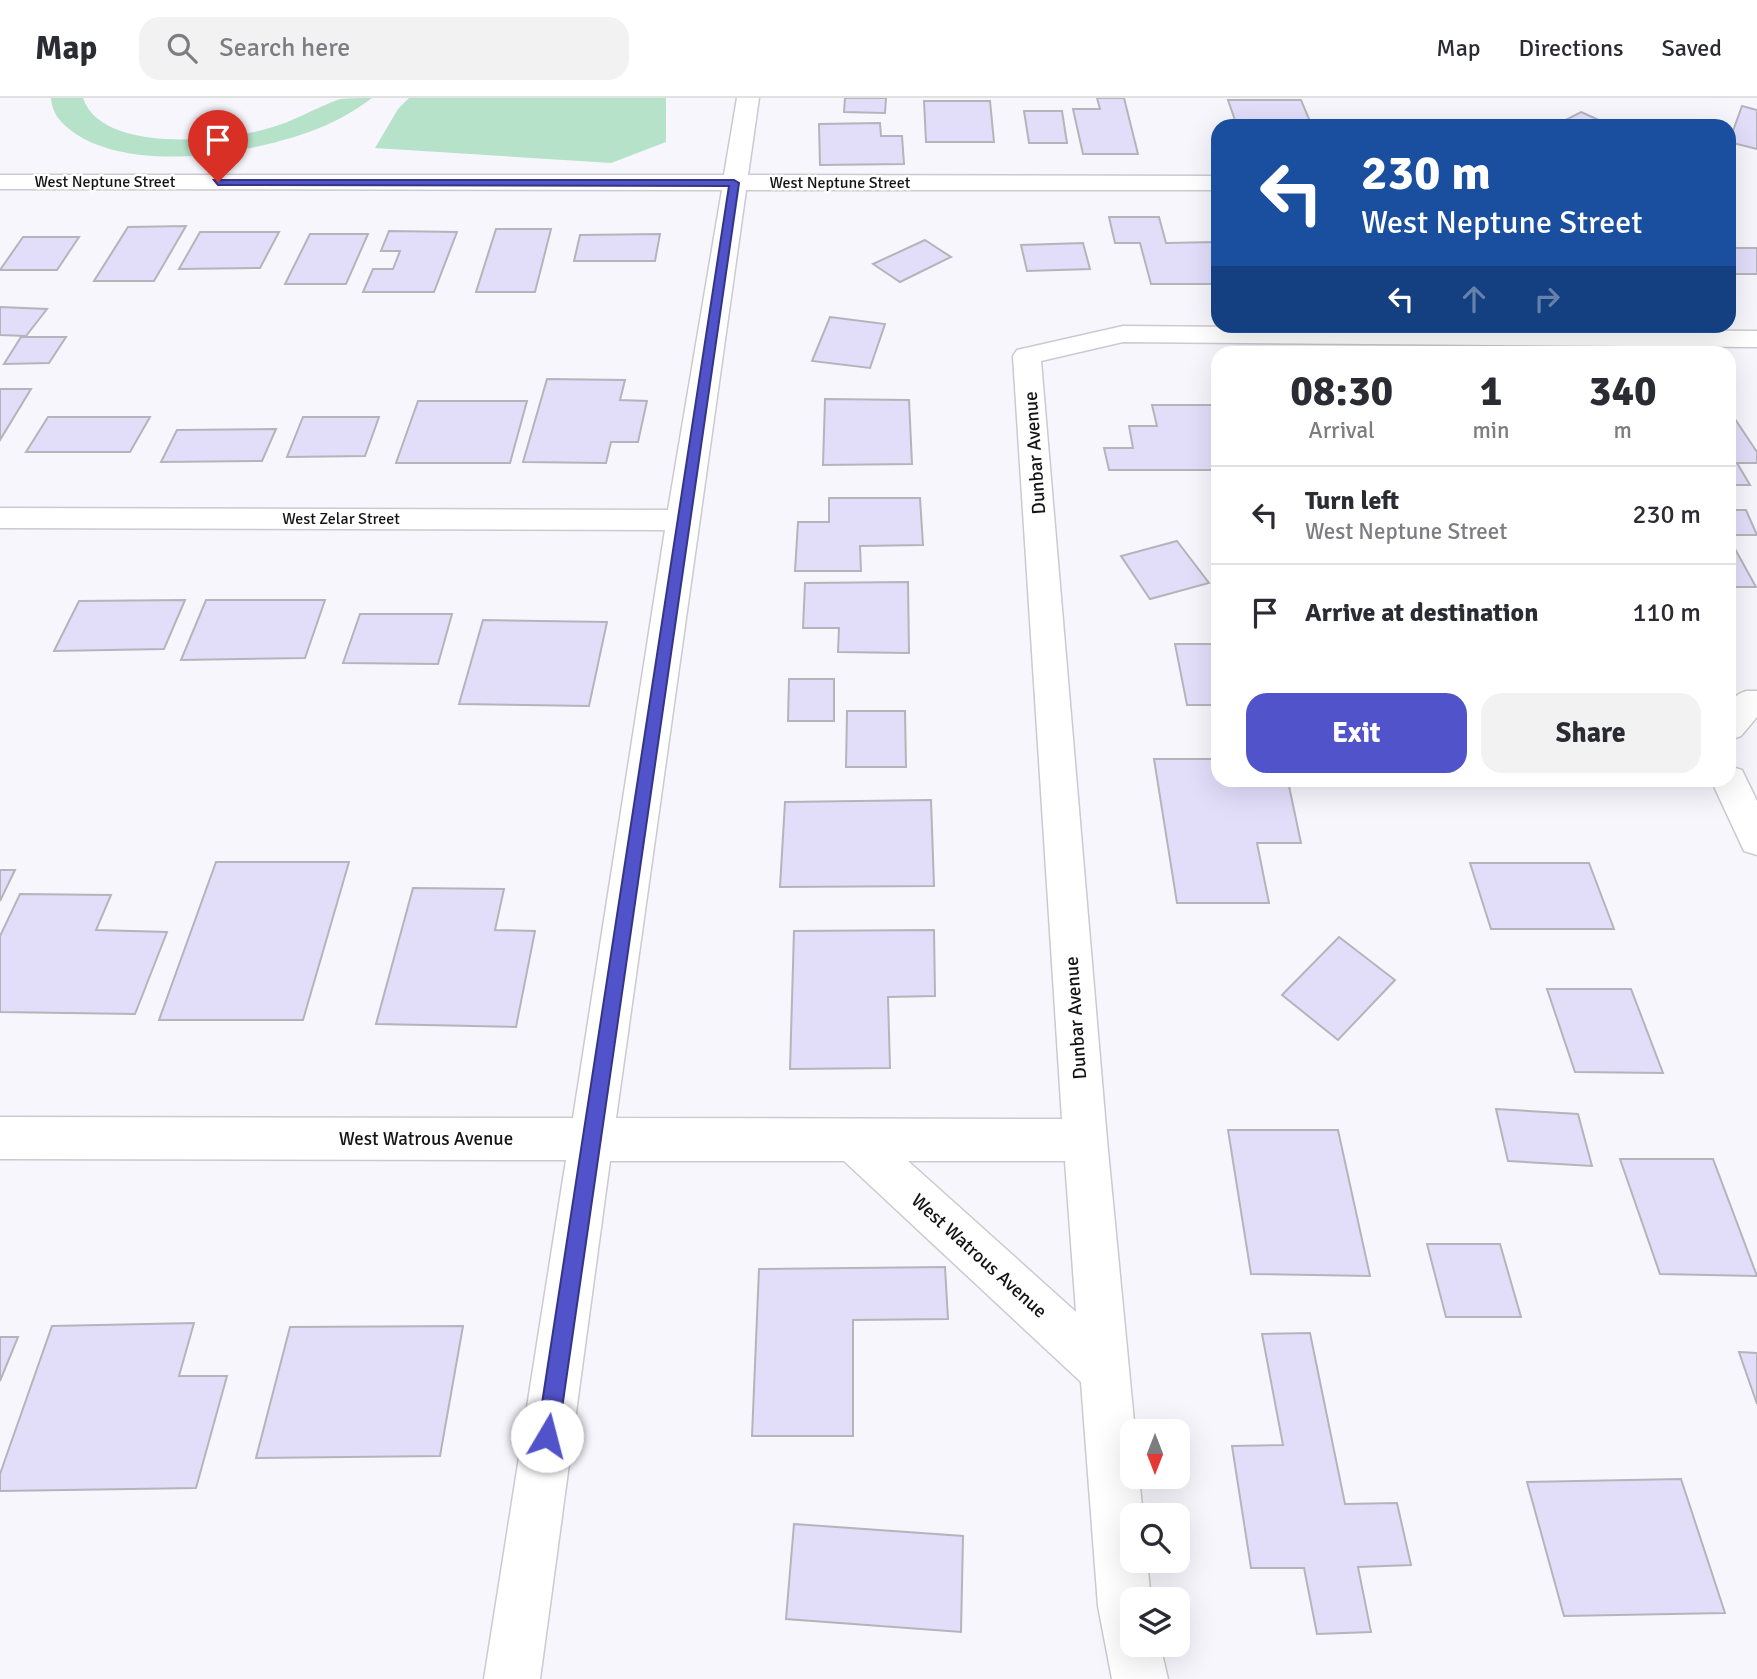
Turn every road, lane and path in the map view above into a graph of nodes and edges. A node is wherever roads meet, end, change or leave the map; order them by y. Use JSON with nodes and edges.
{"nodes":[{"id":1,"x":748,"y":98,"type":"edge"},
{"id":2,"x":0,"y":182,"type":"edge"},
{"id":3,"x":734,"y":183,"type":"junction"},
{"id":4,"x":1211,"y":183,"type":"edge"},
{"id":5,"x":1757,"y":339,"type":"edge"},
{"id":6,"x":0,"y":518,"type":"edge"},
{"id":7,"x":682,"y":520,"type":"junction"},
{"id":8,"x":1757,"y":704,"type":"edge"},
{"id":9,"x":1736,"y":717,"type":"edge"},
{"id":10,"x":1732,"y":787,"type":"edge"},
{"id":11,"x":1757,"y":840,"type":"edge"},
{"id":12,"x":0,"y":1138,"type":"edge"},
{"id":13,"x":591,"y":1139,"type":"junction"},
{"id":14,"x":853,"y":1140,"type":"junction"},
{"id":15,"x":1085,"y":1140,"type":"junction"},
{"id":16,"x":1105,"y":1371,"type":"junction"},
{"id":17,"x":512,"y":1679,"type":"edge"},
{"id":18,"x":1140,"y":1679,"type":"edge"}],
"edges":[{"from":1,"to":3,"type":"street"},
{"from":2,"to":3,"type":"street","name":"West Neptune Street"},
{"from":3,"to":4,"type":"street","name":"West Neptune Street"},
{"from":3,"to":7,"type":"street"},
{"from":5,"to":15,"type":"street","name":"Dunbar Avenue"},
{"from":6,"to":7,"type":"street","name":"West Zelar Street"},
{"from":7,"to":13,"type":"street"},
{"from":8,"to":9,"type":"street"},
{"from":10,"to":11,"type":"street"},
{"from":12,"to":13,"type":"street","name":"West Watrous Avenue"},
{"from":13,"to":14,"type":"street","name":"West Watrous Avenue"},
{"from":13,"to":17,"type":"street"},
{"from":14,"to":15,"type":"street","name":"West Watrous Avenue"},
{"from":14,"to":16,"type":"street","name":"West Watrous Avenue"},
{"from":15,"to":16,"type":"street","name":"Dunbar Avenue"},
{"from":16,"to":18,"type":"street","name":"Dunbar Avenue"}]}
